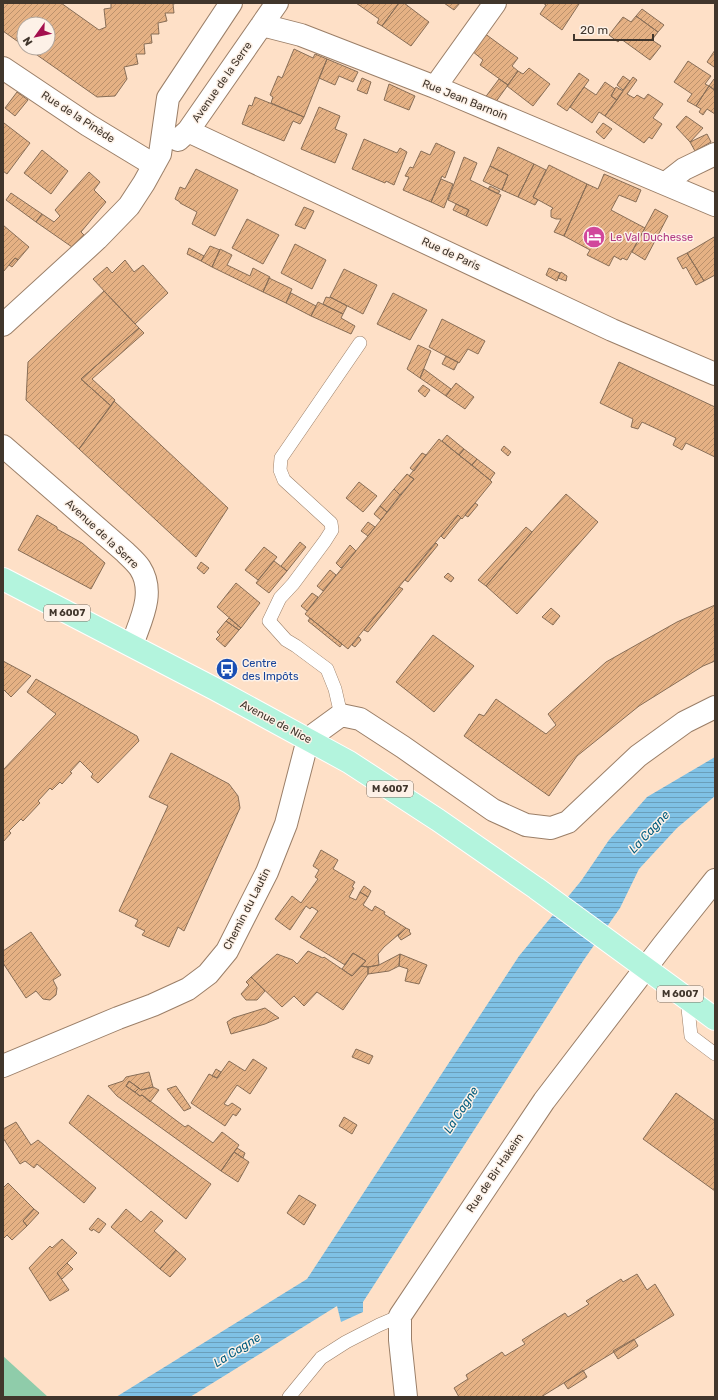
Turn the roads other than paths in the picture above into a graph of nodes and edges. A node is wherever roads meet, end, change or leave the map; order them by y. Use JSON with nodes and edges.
{"nodes":[{"id":1,"x":231,"y":3,"type":"edge"},
{"id":2,"x":277,"y":3,"type":"edge"},
{"id":3,"x":495,"y":3,"type":"edge"},
{"id":4,"x":262,"y":25,"type":"junction"},
{"id":5,"x":3,"y":68,"type":"edge"},
{"id":6,"x":436,"y":87,"type":"junction"},
{"id":7,"x":188,"y":131,"type":"junction"},
{"id":8,"x":715,"y":154,"type":"edge"},
{"id":9,"x":157,"y":160,"type":"junction"},
{"id":10,"x":666,"y":183,"type":"junction"},
{"id":11,"x":715,"y":205,"type":"edge"},
{"id":12,"x":3,"y":325,"type":"edge"},
{"id":13,"x":360,"y":343,"type":"dead end"},
{"id":14,"x":715,"y":374,"type":"edge"},
{"id":15,"x":3,"y":446,"type":"edge"},
{"id":16,"x":3,"y":579,"type":"edge"},
{"id":17,"x":132,"y":645,"type":"junction"},
{"id":18,"x":715,"y":707,"type":"edge"},
{"id":19,"x":341,"y":715,"type":"junction"},
{"id":20,"x":308,"y":739,"type":"junction"},
{"id":21,"x":715,"y":880,"type":"edge"},
{"id":22,"x":646,"y":969,"type":"junction"},
{"id":23,"x":687,"y":999,"type":"junction"},
{"id":24,"x":715,"y":1019,"type":"edge"},
{"id":25,"x":715,"y":1054,"type":"edge"},
{"id":26,"x":3,"y":1066,"type":"edge"},
{"id":27,"x":400,"y":1316,"type":"junction"},
{"id":28,"x":288,"y":1397,"type":"edge"},
{"id":29,"x":406,"y":1397,"type":"edge"}],
"edges":[{"from":1,"to":9,"type":"street","name":"Avenue de la Serre"},
{"from":2,"to":4,"type":"street","name":"Avenue de la Serre"},
{"from":3,"to":6,"type":"street"},
{"from":4,"to":6,"type":"street","name":"Rue Jean Barnoin"},
{"from":4,"to":7,"type":"street","name":"Avenue de la Serre"},
{"from":5,"to":9,"type":"street","name":"Rue de la Pinède"},
{"from":6,"to":10,"type":"street","name":"Rue Jean Barnoin"},
{"from":7,"to":9,"type":"street","name":"Avenue de la Serre"},
{"from":7,"to":14,"type":"street","name":"Rue de Paris"},
{"from":8,"to":10,"type":"street"},
{"from":9,"to":12,"type":"street","name":"Avenue de la Serre"},
{"from":10,"to":11,"type":"street","name":"Rue Jean Barnoin"},
{"from":13,"to":19,"type":"lane"},
{"from":15,"to":17,"type":"street","name":"Avenue de la Serre"},
{"from":16,"to":17,"type":"main road","name":"Avenue de Nice","number":"M 6007"},
{"from":17,"to":20,"type":"main road","name":"Avenue de Nice","number":"M 6007"},
{"from":18,"to":19,"type":"street"},
{"from":19,"to":20,"type":"street"},
{"from":20,"to":22,"type":"main road","name":"Avenue de Nice","number":"M 6007"},
{"from":20,"to":26,"type":"street","name":"Chemin du Lautin"},
{"from":21,"to":22,"type":"street","name":"Rue de Bir Hakeim"},
{"from":22,"to":23,"type":"main road","number":"M 6007"},
{"from":22,"to":27,"type":"street","name":"Rue de Bir Hakeim"},
{"from":23,"to":24,"type":"main road","number":"M 6007"},
{"from":23,"to":25,"type":"lane"},
{"from":27,"to":28,"type":"lane"},
{"from":27,"to":29,"type":"street"}]}
